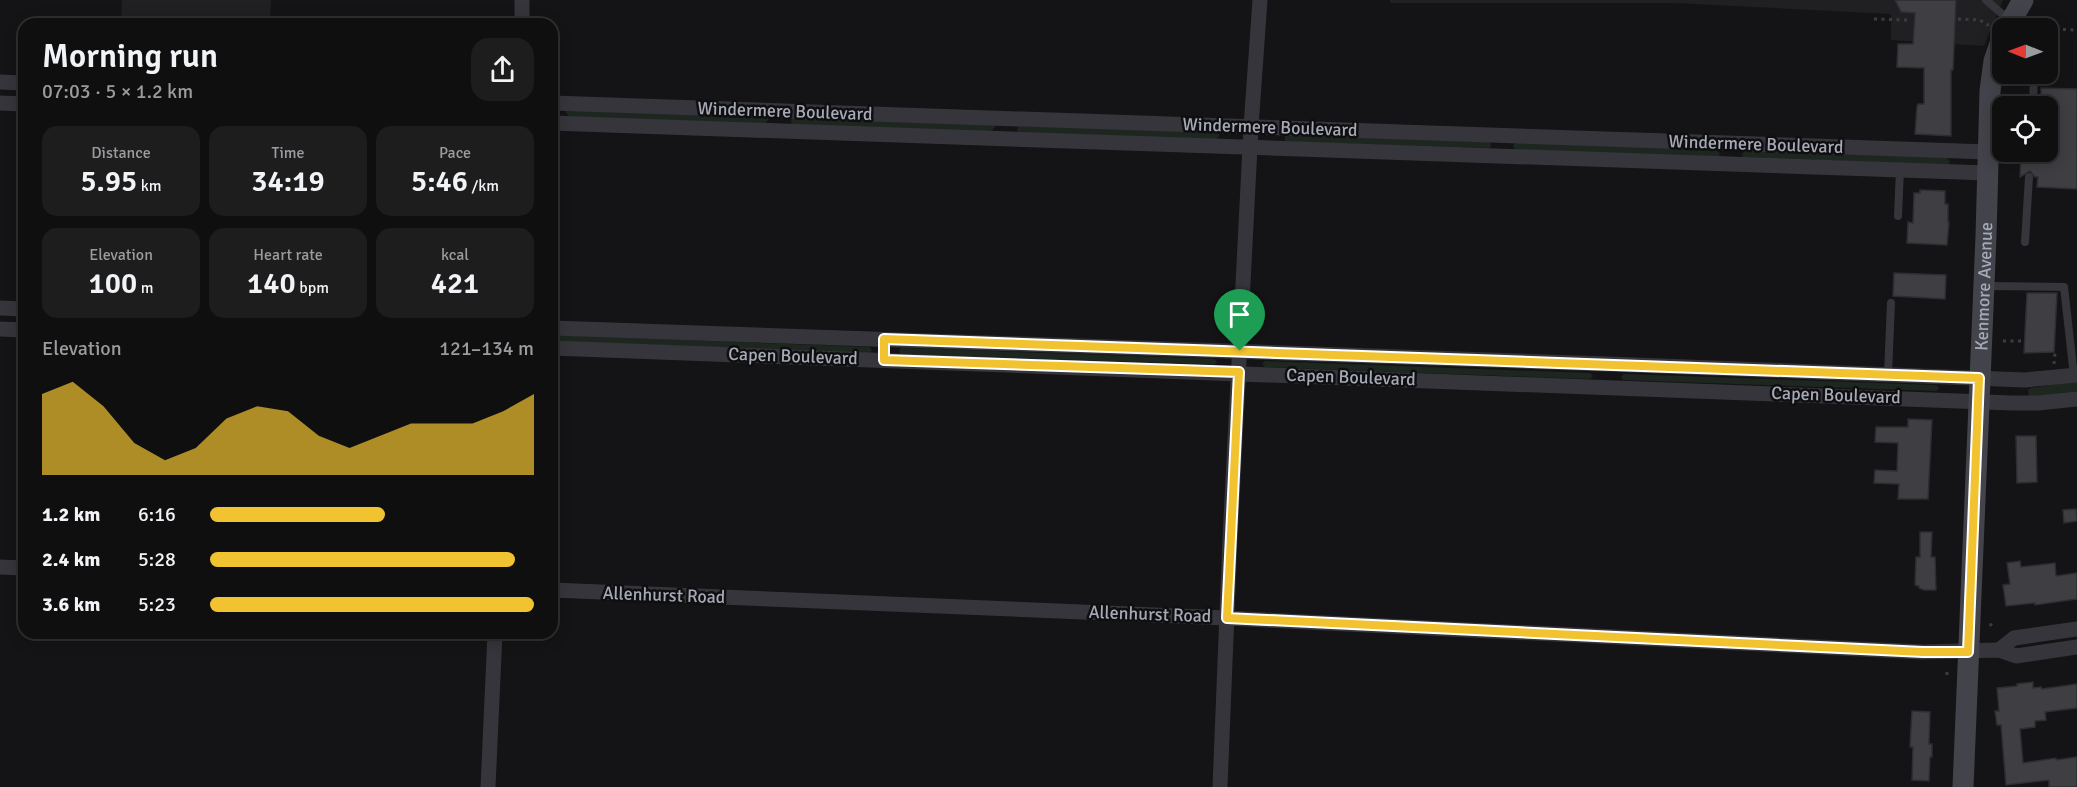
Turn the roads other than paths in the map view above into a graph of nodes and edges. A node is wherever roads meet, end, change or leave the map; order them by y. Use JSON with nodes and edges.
{"nodes":[{"id":1,"x":522,"y":0,"type":"edge"},
{"id":2,"x":1260,"y":0,"type":"edge"},
{"id":3,"x":1986,"y":0,"type":"edge"},
{"id":4,"x":2023,"y":0,"type":"edge"},
{"id":5,"x":522,"y":18,"type":"edge"},
{"id":6,"x":1996,"y":18,"type":"edge"},
{"id":7,"x":2009,"y":18,"type":"edge"},
{"id":8,"x":1992,"y":76,"type":"edge"},
{"id":9,"x":0,"y":82,"type":"edge"},
{"id":10,"x":18,"y":83,"type":"edge"},
{"id":11,"x":0,"y":103,"type":"edge"},
{"id":12,"x":18,"y":104,"type":"edge"},
{"id":13,"x":558,"y":104,"type":"edge"},
{"id":14,"x":781,"y":111,"type":"junction"},
{"id":15,"x":1005,"y":118,"type":"junction"},
{"id":16,"x":558,"y":123,"type":"edge"},
{"id":17,"x":1251,"y":127,"type":"junction"},
{"id":18,"x":781,"y":131,"type":"junction"},
{"id":19,"x":1504,"y":135,"type":"junction"},
{"id":20,"x":1004,"y":139,"type":"junction"},
{"id":21,"x":1732,"y":143,"type":"junction"},
{"id":22,"x":1250,"y":148,"type":"junction"},
{"id":23,"x":1503,"y":156,"type":"junction"},
{"id":24,"x":1988,"y":162,"type":"junction"},
{"id":25,"x":1732,"y":164,"type":"junction"},
{"id":26,"x":1900,"y":170,"type":"junction"},
{"id":27,"x":2029,"y":177,"type":"dead end"},
{"id":28,"x":1898,"y":216,"type":"dead end"},
{"id":29,"x":2025,"y":242,"type":"dead end"},
{"id":30,"x":1983,"y":286,"type":"junction"},
{"id":31,"x":1891,"y":303,"type":"dead end"},
{"id":32,"x":0,"y":309,"type":"edge"},
{"id":33,"x":18,"y":309,"type":"edge"},
{"id":34,"x":558,"y":328,"type":"edge"},
{"id":35,"x":0,"y":329,"type":"edge"},
{"id":36,"x":18,"y":330,"type":"edge"},
{"id":37,"x":884,"y":339,"type":"junction"},
{"id":38,"x":558,"y":348,"type":"edge"},
{"id":39,"x":1240,"y":351,"type":"junction"},
{"id":40,"x":884,"y":360,"type":"junction"},
{"id":41,"x":1608,"y":364,"type":"junction"},
{"id":42,"x":1239,"y":372,"type":"junction"},
{"id":43,"x":1888,"y":374,"type":"junction"},
{"id":44,"x":2075,"y":376,"type":"edge"},
{"id":45,"x":1979,"y":378,"type":"junction"},
{"id":46,"x":1606,"y":386,"type":"junction"},
{"id":47,"x":2077,"y":399,"type":"edge"},
{"id":48,"x":1977,"y":400,"type":"junction"},
{"id":49,"x":0,"y":567,"type":"edge"},
{"id":50,"x":18,"y":568,"type":"edge"},
{"id":51,"x":558,"y":590,"type":"edge"},
{"id":52,"x":1227,"y":618,"type":"junction"},
{"id":53,"x":2077,"y":629,"type":"edge"},
{"id":54,"x":495,"y":639,"type":"edge"},
{"id":55,"x":2077,"y":647,"type":"edge"},
{"id":56,"x":1999,"y":650,"type":"junction"},
{"id":57,"x":1968,"y":652,"type":"junction"},
{"id":58,"x":488,"y":787,"type":"edge"},
{"id":59,"x":1221,"y":787,"type":"edge"},
{"id":60,"x":1963,"y":787,"type":"edge"}],
"edges":[{"from":1,"to":5,"type":"street"},
{"from":2,"to":17,"type":"street"},
{"from":3,"to":6,"type":"lane"},
{"from":4,"to":7,"type":"main road","name":"Kenmore Avenue"},
{"from":8,"to":24,"type":"main road","name":"Kenmore Avenue"},
{"from":9,"to":10,"type":"street"},
{"from":11,"to":12,"type":"street"},
{"from":13,"to":14,"type":"street","name":"Windermere Boulevard"},
{"from":14,"to":15,"type":"street","name":"Windermere Boulevard"},
{"from":14,"to":18,"type":"lane"},
{"from":15,"to":17,"type":"street","name":"Windermere Boulevard"},
{"from":15,"to":20,"type":"lane"},
{"from":16,"to":18,"type":"street","name":"Windermere Boulevard"},
{"from":17,"to":19,"type":"street","name":"Windermere Boulevard"},
{"from":17,"to":22,"type":"street"},
{"from":18,"to":20,"type":"street","name":"Windermere Boulevard"},
{"from":19,"to":21,"type":"street","name":"Windermere Boulevard"},
{"from":19,"to":23,"type":"lane"},
{"from":20,"to":22,"type":"street","name":"Windermere Boulevard"},
{"from":21,"to":24,"type":"street","name":"Windermere Boulevard"},
{"from":21,"to":25,"type":"lane"},
{"from":22,"to":23,"type":"street","name":"Windermere Boulevard"},
{"from":22,"to":39,"type":"street"},
{"from":23,"to":25,"type":"street","name":"Windermere Boulevard"},
{"from":24,"to":26,"type":"street","name":"Windermere Boulevard"},
{"from":24,"to":30,"type":"main road","name":"Kenmore Avenue"},
{"from":25,"to":26,"type":"street","name":"Windermere Boulevard"},
{"from":26,"to":28,"type":"lane"},
{"from":27,"to":29,"type":"lane"},
{"from":30,"to":44,"type":"lane"},
{"from":30,"to":45,"type":"main road","name":"Kenmore Avenue"},
{"from":31,"to":43,"type":"lane"},
{"from":32,"to":33,"type":"street"},
{"from":34,"to":37,"type":"street","name":"Capen Boulevard"},
{"from":35,"to":36,"type":"street"},
{"from":37,"to":39,"type":"street","name":"Capen Boulevard"},
{"from":37,"to":40,"type":"lane"},
{"from":38,"to":40,"type":"street","name":"Capen Boulevard"},
{"from":39,"to":41,"type":"street","name":"Capen Boulevard"},
{"from":39,"to":42,"type":"street"},
{"from":40,"to":42,"type":"street","name":"Capen Boulevard"},
{"from":41,"to":43,"type":"street","name":"Capen Boulevard"},
{"from":41,"to":46,"type":"lane"},
{"from":42,"to":46,"type":"street","name":"Capen Boulevard"},
{"from":42,"to":52,"type":"street"},
{"from":43,"to":45,"type":"street","name":"Capen Boulevard"},
{"from":44,"to":45,"type":"street","name":"Capen Boulevard"},
{"from":45,"to":48,"type":"main road","name":"Kenmore Avenue"},
{"from":46,"to":48,"type":"street","name":"Capen Boulevard"},
{"from":47,"to":48,"type":"street","name":"Capen Boulevard"},
{"from":48,"to":57,"type":"main road","name":"Kenmore Avenue"},
{"from":49,"to":50,"type":"street"},
{"from":51,"to":52,"type":"street","name":"Allenhurst Road"},
{"from":52,"to":57,"type":"street","name":"Allenhurst Road"},
{"from":52,"to":59,"type":"street"},
{"from":53,"to":56,"type":"street","name":"Allenhurst Road"},
{"from":54,"to":58,"type":"street"},
{"from":55,"to":56,"type":"street","name":"Allenhurst Road"},
{"from":56,"to":57,"type":"street","name":"Allenhurst Road"},
{"from":57,"to":60,"type":"main road","name":"Kenmore Avenue"}]}
